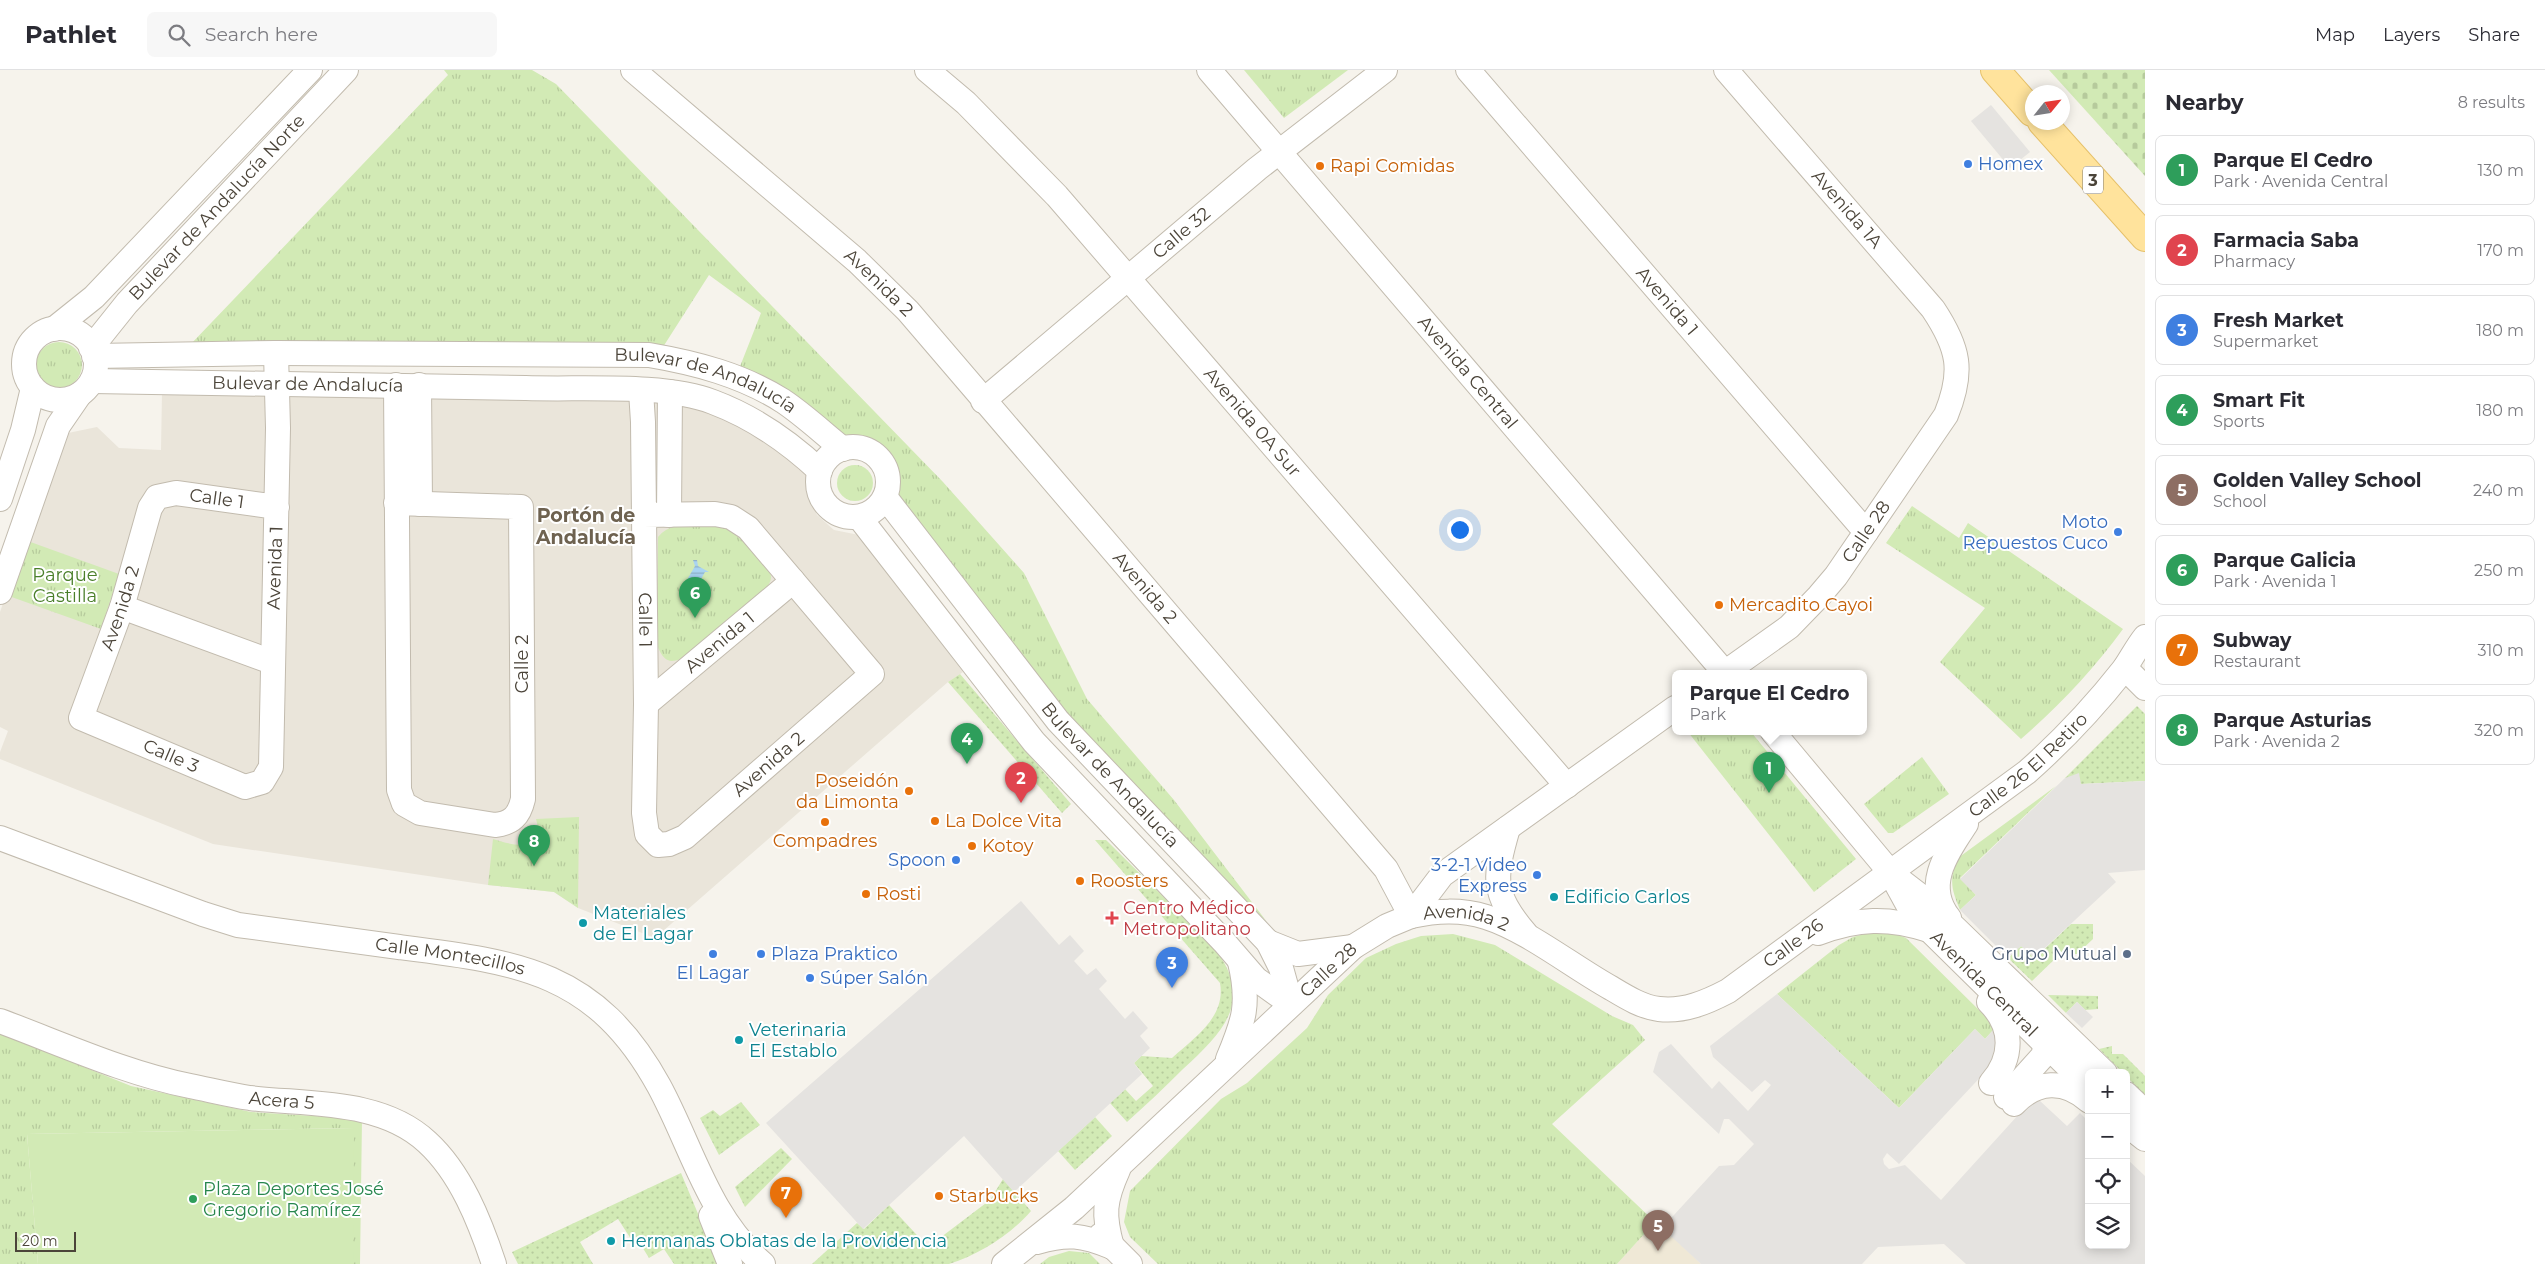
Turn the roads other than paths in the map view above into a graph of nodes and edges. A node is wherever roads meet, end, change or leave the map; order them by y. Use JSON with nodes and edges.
{"nodes":[{"id":1,"x":310,"y":70,"type":"edge"},
{"id":2,"x":346,"y":70,"type":"edge"},
{"id":3,"x":633,"y":70,"type":"edge"},
{"id":4,"x":927,"y":70,"type":"edge"},
{"id":5,"x":1209,"y":70,"type":"edge"},
{"id":6,"x":1385,"y":70,"type":"edge"},
{"id":7,"x":1468,"y":70,"type":"edge"},
{"id":8,"x":1726,"y":70,"type":"edge"},
{"id":9,"x":1995,"y":70,"type":"edge"},
{"id":10,"x":2025,"y":104,"type":"edge"},
{"id":11,"x":2049,"y":130,"type":"edge"},
{"id":12,"x":1278,"y":152,"type":"junction"},
{"id":13,"x":2145,"y":237,"type":"edge"},
{"id":14,"x":1127,"y":278,"type":"junction"},
{"id":15,"x":54,"y":328,"type":"junction"},
{"id":16,"x":93,"y":352,"type":"junction"},
{"id":17,"x":276,"y":353,"type":"junction"},
{"id":18,"x":523,"y":353,"type":"junction"},
{"id":19,"x":1956,"y":356,"type":"joint"},
{"id":20,"x":276,"y":384,"type":"junction"},
{"id":21,"x":408,"y":385,"type":"junction"},
{"id":22,"x":86,"y":387,"type":"junction"},
{"id":23,"x":33,"y":388,"type":"junction"},
{"id":24,"x":525,"y":388,"type":"junction"},
{"id":25,"x":641,"y":391,"type":"junction"},
{"id":26,"x":670,"y":392,"type":"junction"},
{"id":27,"x":983,"y":401,"type":"junction"},
{"id":28,"x":843,"y":449,"type":"junction"},
{"id":29,"x":820,"y":471,"type":"junction"},
{"id":30,"x":157,"y":497,"type":"joint"},
{"id":31,"x":885,"y":497,"type":"junction"},
{"id":32,"x":0,"y":499,"type":"edge"},
{"id":33,"x":396,"y":503,"type":"junction"},
{"id":34,"x":420,"y":504,"type":"junction"},
{"id":35,"x":277,"y":507,"type":"junction"},
{"id":36,"x":643,"y":514,"type":"junction"},
{"id":37,"x":669,"y":514,"type":"junction"},
{"id":38,"x":859,"y":517,"type":"junction"},
{"id":39,"x":1866,"y":532,"type":"junction"},
{"id":40,"x":793,"y":581,"type":"junction"},
{"id":41,"x":0,"y":592,"type":"edge"},
{"id":42,"x":963,"y":599,"type":"junction"},
{"id":43,"x":122,"y":607,"type":"junction"},
{"id":44,"x":938,"y":619,"type":"junction"},
{"id":45,"x":2145,"y":637,"type":"edge"},
{"id":46,"x":272,"y":662,"type":"junction"},
{"id":47,"x":2125,"y":668,"type":"junction"},
{"id":48,"x":1722,"y":670,"type":"edge"},
{"id":49,"x":1730,"y":670,"type":"edge"},
{"id":50,"x":2145,"y":688,"type":"edge"},
{"id":51,"x":646,"y":704,"type":"junction"},
{"id":52,"x":1672,"y":710,"type":"edge"},
{"id":53,"x":81,"y":718,"type":"joint"},
{"id":54,"x":1776,"y":735,"type":"edge"},
{"id":55,"x":262,"y":782,"type":"joint"},
{"id":56,"x":1567,"y":786,"type":"junction"},
{"id":57,"x":1973,"y":814,"type":"junction"},
{"id":58,"x":1508,"y":828,"type":"junction"},
{"id":59,"x":0,"y":838,"type":"edge"},
{"id":60,"x":658,"y":844,"type":"joint"},
{"id":61,"x":1890,"y":872,"type":"junction"},
{"id":62,"x":1866,"y":890,"type":"junction"},
{"id":63,"x":1904,"y":897,"type":"junction"},
{"id":64,"x":1411,"y":916,"type":"junction"},
{"id":65,"x":1929,"y":930,"type":"junction"},
{"id":66,"x":1533,"y":941,"type":"junction"},
{"id":67,"x":1268,"y":942,"type":"junction"},
{"id":68,"x":1793,"y":943,"type":"junction"},
{"id":69,"x":1958,"y":944,"type":"junction"},
{"id":70,"x":1352,"y":947,"type":"junction"},
{"id":71,"x":1240,"y":962,"type":"junction"},
{"id":72,"x":1291,"y":1004,"type":"junction"},
{"id":73,"x":1693,"y":1007,"type":"joint"},
{"id":74,"x":0,"y":1021,"type":"edge"},
{"id":75,"x":2046,"y":1045,"type":"junction"},
{"id":76,"x":1225,"y":1065,"type":"junction"},
{"id":77,"x":2087,"y":1069,"type":"edge"},
{"id":78,"x":2100,"y":1069,"type":"edge"},
{"id":79,"x":2085,"y":1083,"type":"edge"},
{"id":80,"x":2002,"y":1093,"type":"junction"},
{"id":81,"x":2085,"y":1098,"type":"edge"},
{"id":82,"x":2130,"y":1098,"type":"edge"},
{"id":83,"x":2130,"y":1112,"type":"edge"},
{"id":84,"x":2145,"y":1112,"type":"edge"},
{"id":85,"x":2145,"y":1122,"type":"edge"},
{"id":86,"x":2130,"y":1127,"type":"edge"},
{"id":87,"x":2130,"y":1137,"type":"edge"},
{"id":88,"x":2145,"y":1139,"type":"edge"},
{"id":89,"x":2145,"y":1144,"type":"edge"},
{"id":90,"x":1120,"y":1164,"type":"junction"},
{"id":91,"x":708,"y":1194,"type":"junction"},
{"id":92,"x":1074,"y":1208,"type":"junction"},
{"id":93,"x":1033,"y":1243,"type":"junction"},
{"id":94,"x":1112,"y":1247,"type":"junction"},
{"id":95,"x":494,"y":1264,"type":"edge"},
{"id":96,"x":730,"y":1264,"type":"edge"},
{"id":97,"x":763,"y":1264,"type":"edge"},
{"id":98,"x":1004,"y":1264,"type":"edge"},
{"id":99,"x":1130,"y":1264,"type":"edge"}],
"edges":[{"from":1,"to":15,"type":"street","name":"Bulevar de Andalucía Norte"},
{"from":2,"to":16,"type":"street","name":"Bulevar de Andalucía Norte"},
{"from":3,"to":27,"type":"street","name":"Avenida 2"},
{"from":4,"to":14,"type":"street","name":"Avenida 0A Sur"},
{"from":5,"to":12,"type":"street","name":"Avenida Central"},
{"from":6,"to":12,"type":"street","name":"Calle 32"},
{"from":7,"to":39,"type":"street","name":"Avenida 1"},
{"from":8,"to":19,"type":"street","name":"Avenida 1A"},
{"from":9,"to":10,"type":"main road"},
{"from":11,"to":13,"type":"main road","number":"3"},
{"from":12,"to":14,"type":"street","name":"Calle 32"},
{"from":12,"to":48,"type":"street","name":"Avenida Central"},
{"from":14,"to":27,"type":"street","name":"Calle 32"},
{"from":14,"to":56,"type":"street","name":"Avenida 0A Sur"},
{"from":15,"to":16,"type":"street"},
{"from":15,"to":23,"type":"street"},
{"from":16,"to":17,"type":"street","name":"Bulevar de Andalucía"},
{"from":16,"to":22,"type":"street"},
{"from":17,"to":18,"type":"street","name":"Bulevar de Andalucía"},
{"from":17,"to":20,"type":"street","name":"Avenida 1"},
{"from":18,"to":24,"type":"street"},
{"from":18,"to":28,"type":"street","name":"Bulevar de Andalucía"},
{"from":19,"to":39,"type":"street","name":"Calle 28"},
{"from":20,"to":21,"type":"street","name":"Bulevar de Andalucía"},
{"from":20,"to":22,"type":"street","name":"Bulevar de Andalucía"},
{"from":20,"to":35,"type":"street","name":"Avenida 1"},
{"from":21,"to":24,"type":"street","name":"Bulevar de Andalucía"},
{"from":21,"to":33,"type":"street"},
{"from":21,"to":34,"type":"street"},
{"from":22,"to":23,"type":"street"},
{"from":22,"to":41,"type":"street"},
{"from":23,"to":32,"type":"street"},
{"from":24,"to":25,"type":"street","name":"Bulevar de Andalucía"},
{"from":25,"to":26,"type":"street","name":"Bulevar de Andalucía"},
{"from":25,"to":36,"type":"street","name":"Calle 1"},
{"from":26,"to":29,"type":"street","name":"Bulevar de Andalucía"},
{"from":26,"to":37,"type":"street"},
{"from":27,"to":64,"type":"street","name":"Avenida 2"},
{"from":28,"to":29,"type":"street"},
{"from":28,"to":31,"type":"street"},
{"from":29,"to":38,"type":"street"},
{"from":30,"to":35,"type":"street","name":"Calle 1"},
{"from":30,"to":43,"type":"street","name":"Avenida 2"},
{"from":31,"to":38,"type":"street"},
{"from":31,"to":42,"type":"street","name":"Bulevar de Andalucía"},
{"from":33,"to":34,"type":"street"},
{"from":33,"to":34,"type":"street","name":"Calle 2"},
{"from":35,"to":46,"type":"street","name":"Avenida 1"},
{"from":36,"to":37,"type":"street"},
{"from":36,"to":51,"type":"street","name":"Calle 1"},
{"from":37,"to":40,"type":"street"},
{"from":38,"to":44,"type":"street","name":"Bulevar de Andalucía"},
{"from":39,"to":49,"type":"street","name":"Calle 28"},
{"from":40,"to":51,"type":"street","name":"Avenida 1"},
{"from":40,"to":60,"type":"street","name":"Avenida 2"},
{"from":42,"to":44,"type":"street"},
{"from":42,"to":67,"type":"street","name":"Bulevar de Andalucía"},
{"from":43,"to":46,"type":"street"},
{"from":43,"to":53,"type":"street","name":"Avenida 2"},
{"from":44,"to":71,"type":"street","name":"Bulevar de Andalucía"},
{"from":45,"to":47,"type":"street","name":"Calle 26 El Retiro"},
{"from":46,"to":55,"type":"street","name":"Avenida 1"},
{"from":47,"to":50,"type":"street"},
{"from":47,"to":57,"type":"street","name":"Calle 26 El Retiro"},
{"from":51,"to":60,"type":"street","name":"Calle 1"},
{"from":52,"to":56,"type":"street"},
{"from":53,"to":55,"type":"street","name":"Calle 3"},
{"from":54,"to":61,"type":"street","name":"Avenida Central"},
{"from":56,"to":58,"type":"street"},
{"from":57,"to":61,"type":"street","name":"Calle 26 El Retiro"},
{"from":57,"to":69,"type":"street"},
{"from":58,"to":64,"type":"street"},
{"from":58,"to":66,"type":"street"},
{"from":59,"to":91,"type":"street","name":"Calle Montecillos"},
{"from":61,"to":62,"type":"street","name":"Calle 26"},
{"from":61,"to":63,"type":"street","name":"Avenida Central"},
{"from":61,"to":69,"type":"street","name":"Avenida Central"},
{"from":62,"to":63,"type":"street"},
{"from":62,"to":68,"type":"street","name":"Calle 26"},
{"from":63,"to":65,"type":"street","name":"Avenida Central"},
{"from":63,"to":75,"type":"street"},
{"from":64,"to":66,"type":"street","name":"Avenida 2"},
{"from":64,"to":70,"type":"street","name":"Calle 28"},
{"from":65,"to":68,"type":"street"},
{"from":65,"to":69,"type":"street","name":"Avenida Central"},
{"from":66,"to":73,"type":"street","name":"Avenida 2"},
{"from":67,"to":70,"type":"street","name":"Bulevar de Andalucía"},
{"from":67,"to":72,"type":"street","name":"Bulevar de Andalucía"},
{"from":68,"to":73,"type":"street","name":"Calle 26"},
{"from":69,"to":75,"type":"street","name":"Avenida Central"},
{"from":69,"to":78,"type":"street","name":"Avenida Central"},
{"from":69,"to":80,"type":"street"},
{"from":70,"to":72,"type":"street","name":"Calle 28"},
{"from":71,"to":72,"type":"street","name":"Bulevar de Andalucía"},
{"from":71,"to":76,"type":"street","name":"Bulevar de Andalucía"},
{"from":72,"to":76,"type":"street","name":"Calle 28"},
{"from":74,"to":95,"type":"street","name":"Acera 5"},
{"from":75,"to":77,"type":"street"},
{"from":75,"to":79,"type":"street","name":"Avenida Central"},
{"from":75,"to":80,"type":"street"},
{"from":76,"to":90,"type":"street","name":"Calle 28"},
{"from":80,"to":81,"type":"street"},
{"from":82,"to":84,"type":"street"},
{"from":83,"to":85,"type":"street"},
{"from":86,"to":88,"type":"street"},
{"from":87,"to":89,"type":"street"},
{"from":90,"to":92,"type":"street","name":"Calle 28"},
{"from":90,"to":94,"type":"street"},
{"from":91,"to":96,"type":"street"},
{"from":91,"to":97,"type":"street","name":"Calle Montecillos"},
{"from":92,"to":93,"type":"street","name":"Calle 28"},
{"from":92,"to":94,"type":"street"},
{"from":93,"to":94,"type":"street"},
{"from":93,"to":98,"type":"street","name":"Calle 28"},
{"from":94,"to":99,"type":"street"}]}
